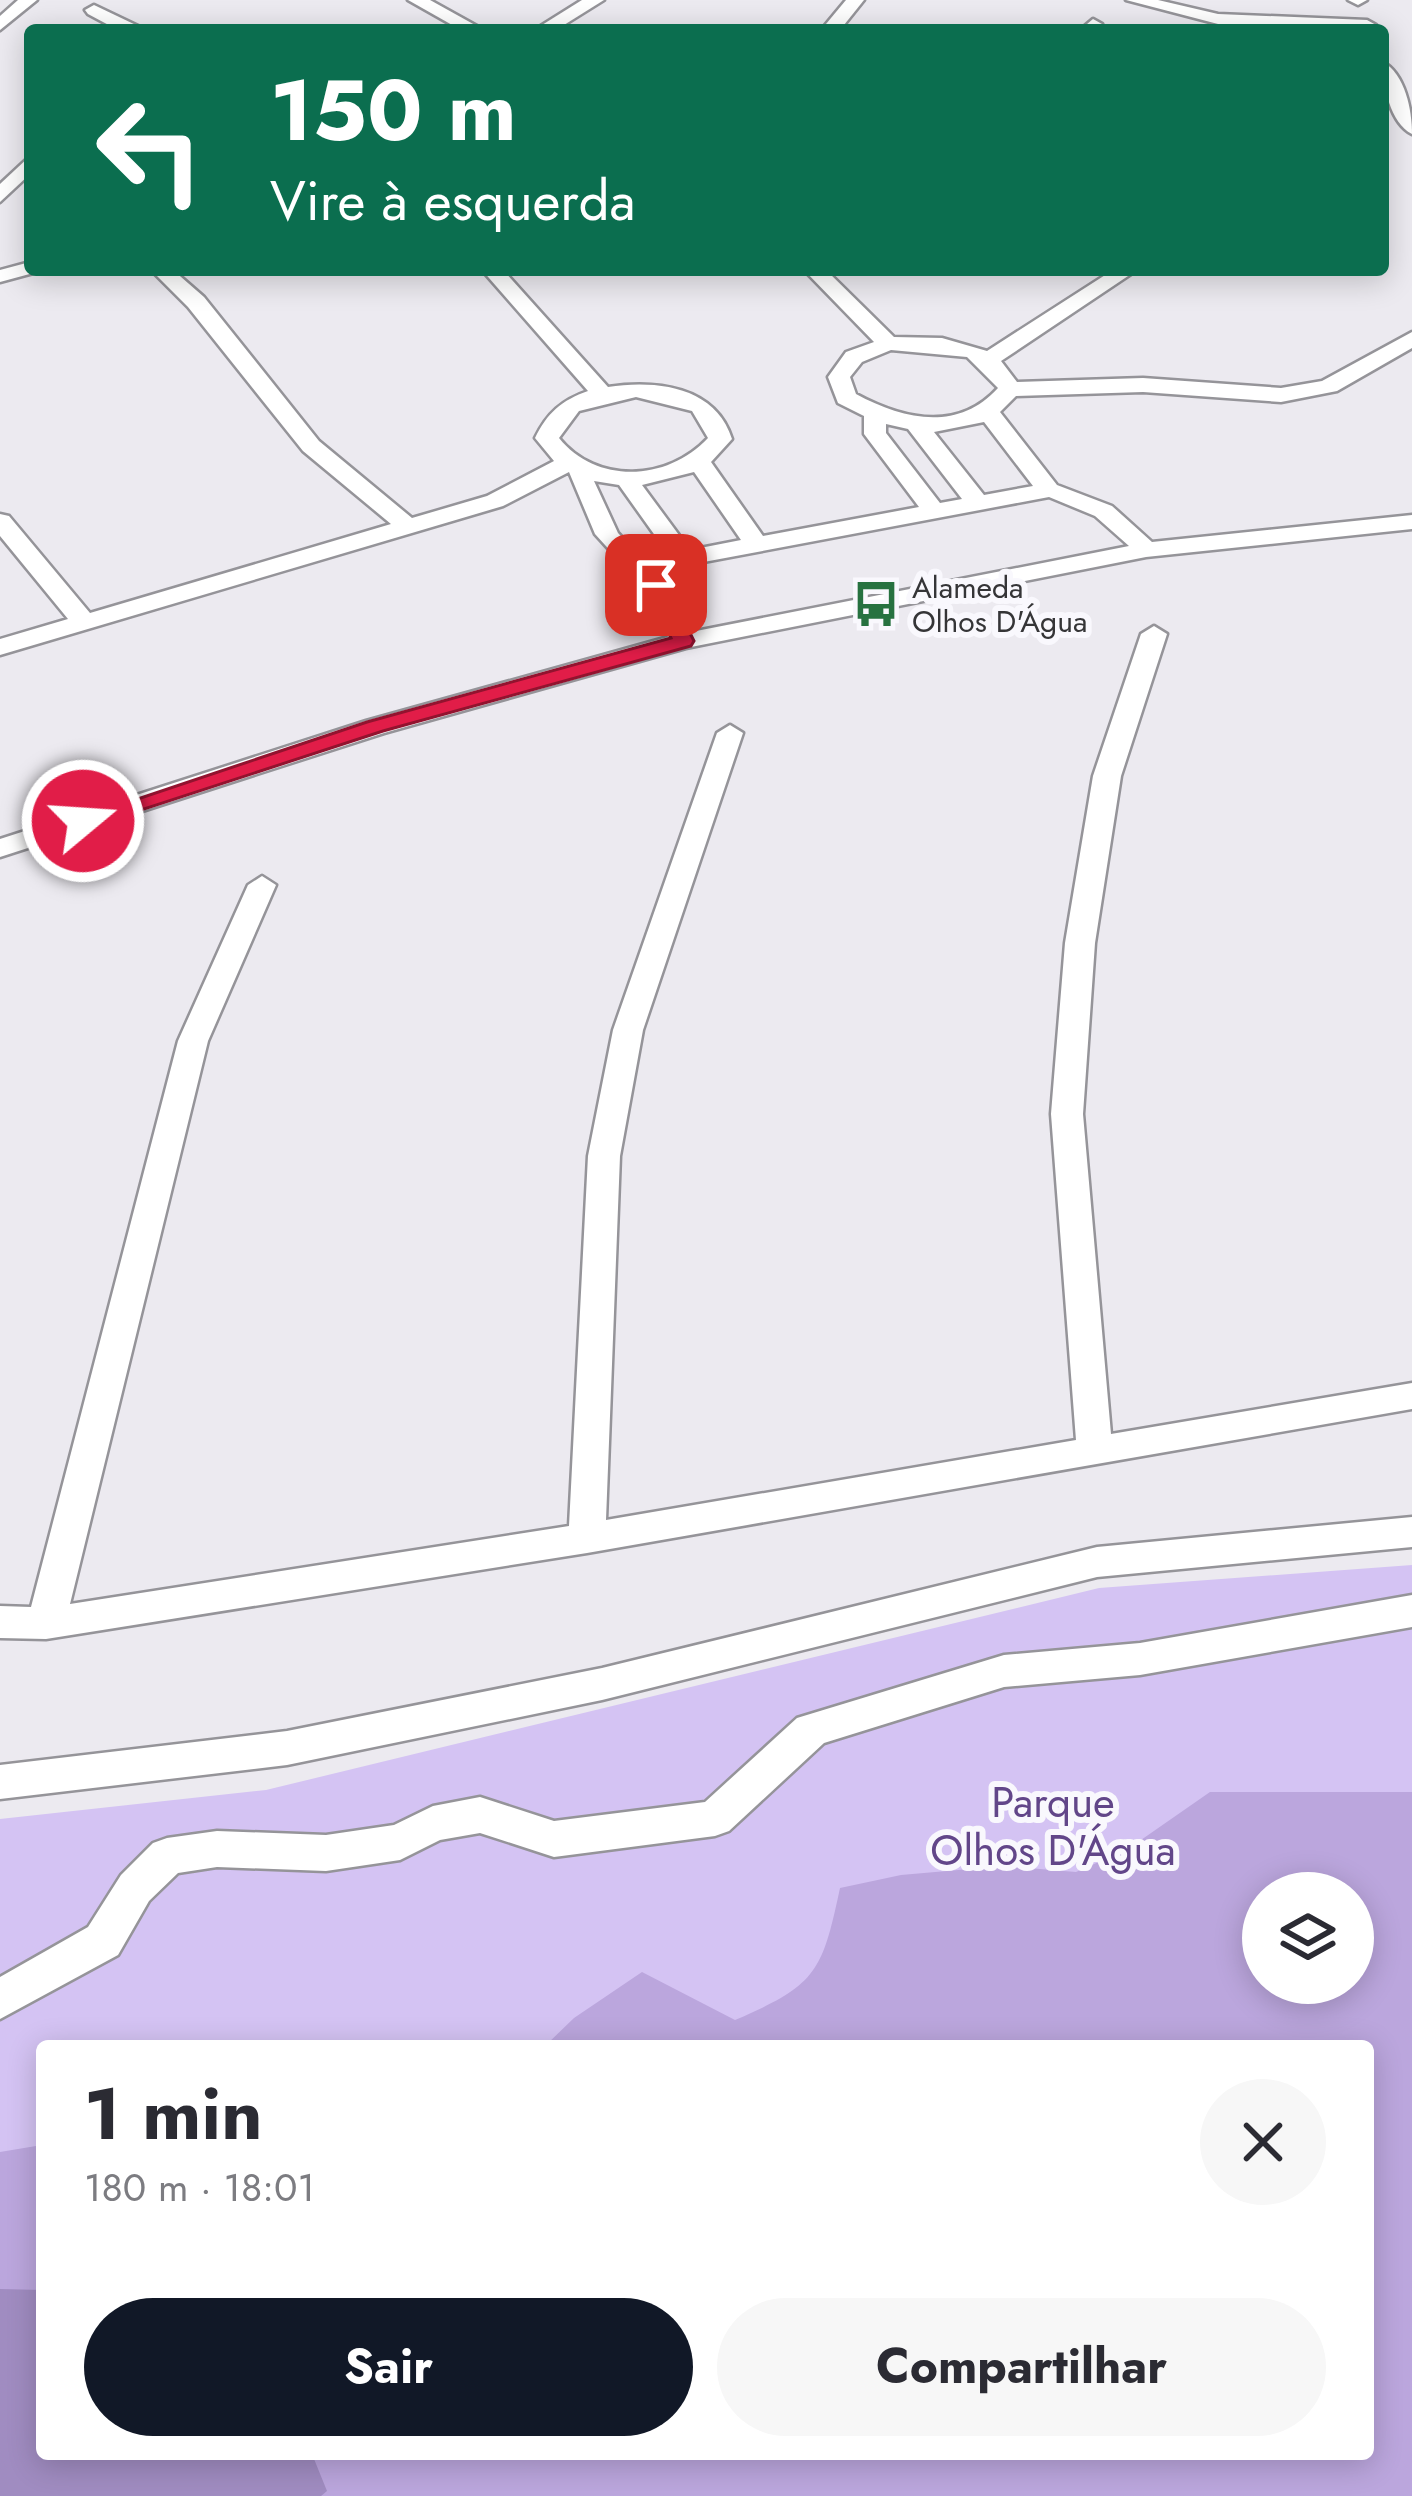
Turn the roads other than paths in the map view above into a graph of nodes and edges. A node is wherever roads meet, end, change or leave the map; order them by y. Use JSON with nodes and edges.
{"nodes":[{"id":1,"x":28,"y":0,"type":"edge"},
{"id":2,"x":417,"y":0,"type":"edge"},
{"id":3,"x":595,"y":0,"type":"edge"},
{"id":4,"x":855,"y":0,"type":"edge"},
{"id":5,"x":1135,"y":0,"type":"edge"},
{"id":6,"x":94,"y":10,"type":"dead end"},
{"id":7,"x":121,"y":24,"type":"edge"},
{"id":8,"x":463,"y":24,"type":"edge"},
{"id":9,"x":553,"y":24,"type":"edge"},
{"id":10,"x":835,"y":24,"type":"edge"},
{"id":11,"x":1301,"y":24,"type":"edge"},
{"id":12,"x":0,"y":25,"type":"edge"},
{"id":13,"x":1389,"y":80,"type":"edge"},
{"id":14,"x":1412,"y":128,"type":"edge"},
{"id":15,"x":24,"y":175,"type":"edge"},
{"id":16,"x":0,"y":196,"type":"edge"},
{"id":17,"x":168,"y":276,"type":"edge"},
{"id":18,"x":497,"y":276,"type":"edge"},
{"id":19,"x":820,"y":276,"type":"edge"},
{"id":20,"x":1118,"y":276,"type":"edge"},
{"id":21,"x":1412,"y":339,"type":"edge"},
{"id":22,"x":888,"y":344,"type":"junction"},
{"id":23,"x":988,"y":360,"type":"junction"},
{"id":24,"x":1010,"y":389,"type":"junction"},
{"id":25,"x":602,"y":394,"type":"junction"},
{"id":26,"x":988,"y":412,"type":"junction"},
{"id":27,"x":874,"y":416,"type":"junction"},
{"id":28,"x":917,"y":425,"type":"junction"},
{"id":29,"x":699,"y":462,"type":"junction"},
{"id":30,"x":574,"y":466,"type":"junction"},
{"id":31,"x":626,"y":478,"type":"junction"},
{"id":32,"x":1049,"y":490,"type":"junction"},
{"id":33,"x":977,"y":503,"type":"junction"},
{"id":34,"x":934,"y":511,"type":"junction"},
{"id":35,"x":0,"y":521,"type":"edge"},
{"id":36,"x":1412,"y":522,"type":"edge"},
{"id":37,"x":410,"y":528,"type":"junction"},
{"id":38,"x":757,"y":544,"type":"junction"},
{"id":39,"x":1146,"y":550,"type":"junction"},
{"id":40,"x":685,"y":558,"type":"junction"},
{"id":41,"x":656,"y":585,"type":"junction"},
{"id":42,"x":84,"y":622,"type":"junction"},
{"id":43,"x":1154,"y":634,"type":"dead end"},
{"id":44,"x":683,"y":641,"type":"junction"},
{"id":45,"x":0,"y":647,"type":"edge"},
{"id":46,"x":730,"y":733,"type":"dead end"},
{"id":47,"x":0,"y":848,"type":"edge"},
{"id":48,"x":262,"y":885,"type":"dead end"},
{"id":49,"x":1412,"y":1396,"type":"edge"},
{"id":50,"x":1095,"y":1450,"type":"junction"},
{"id":51,"x":1412,"y":1532,"type":"edge"},
{"id":52,"x":587,"y":1538,"type":"junction"},
{"id":53,"x":1412,"y":1611,"type":"edge"},
{"id":54,"x":0,"y":1622,"type":"edge"},
{"id":55,"x":46,"y":1623,"type":"junction"},
{"id":56,"x":0,"y":1782,"type":"edge"},
{"id":57,"x":0,"y":1999,"type":"edge"}],
"edges":[{"from":1,"to":12,"type":"street"},
{"from":2,"to":8,"type":"street"},
{"from":3,"to":9,"type":"street"},
{"from":4,"to":10,"type":"street"},
{"from":5,"to":11,"type":"street"},
{"from":6,"to":7,"type":"street"},
{"from":13,"to":14,"type":"street"},
{"from":15,"to":16,"type":"street"},
{"from":17,"to":37,"type":"street"},
{"from":18,"to":25,"type":"street"},
{"from":19,"to":22,"type":"street"},
{"from":20,"to":23,"type":"street"},
{"from":21,"to":24,"type":"street"},
{"from":22,"to":23,"type":"street"},
{"from":22,"to":27,"type":"street"},
{"from":23,"to":24,"type":"street"},
{"from":24,"to":26,"type":"street"},
{"from":25,"to":29,"type":"street"},
{"from":25,"to":30,"type":"street"},
{"from":26,"to":28,"type":"street"},
{"from":26,"to":32,"type":"street"},
{"from":27,"to":28,"type":"street"},
{"from":27,"to":34,"type":"street"},
{"from":28,"to":33,"type":"street"},
{"from":29,"to":31,"type":"street"},
{"from":29,"to":38,"type":"street"},
{"from":30,"to":31,"type":"street"},
{"from":30,"to":37,"type":"street"},
{"from":30,"to":41,"type":"street"},
{"from":31,"to":40,"type":"street"},
{"from":32,"to":33,"type":"street"},
{"from":32,"to":39,"type":"street"},
{"from":33,"to":34,"type":"street"},
{"from":34,"to":38,"type":"street"},
{"from":35,"to":42,"type":"street"},
{"from":36,"to":39,"type":"street"},
{"from":37,"to":42,"type":"street"},
{"from":38,"to":40,"type":"street"},
{"from":39,"to":44,"type":"street"},
{"from":40,"to":41,"type":"street"},
{"from":41,"to":44,"type":"street"},
{"from":42,"to":45,"type":"street"},
{"from":43,"to":50,"type":"street"},
{"from":44,"to":47,"type":"street"},
{"from":46,"to":52,"type":"street"},
{"from":48,"to":55,"type":"street"},
{"from":49,"to":50,"type":"street"},
{"from":50,"to":52,"type":"street"},
{"from":51,"to":56,"type":"street"},
{"from":52,"to":55,"type":"street"},
{"from":53,"to":57,"type":"street"},
{"from":54,"to":55,"type":"street"}]}
